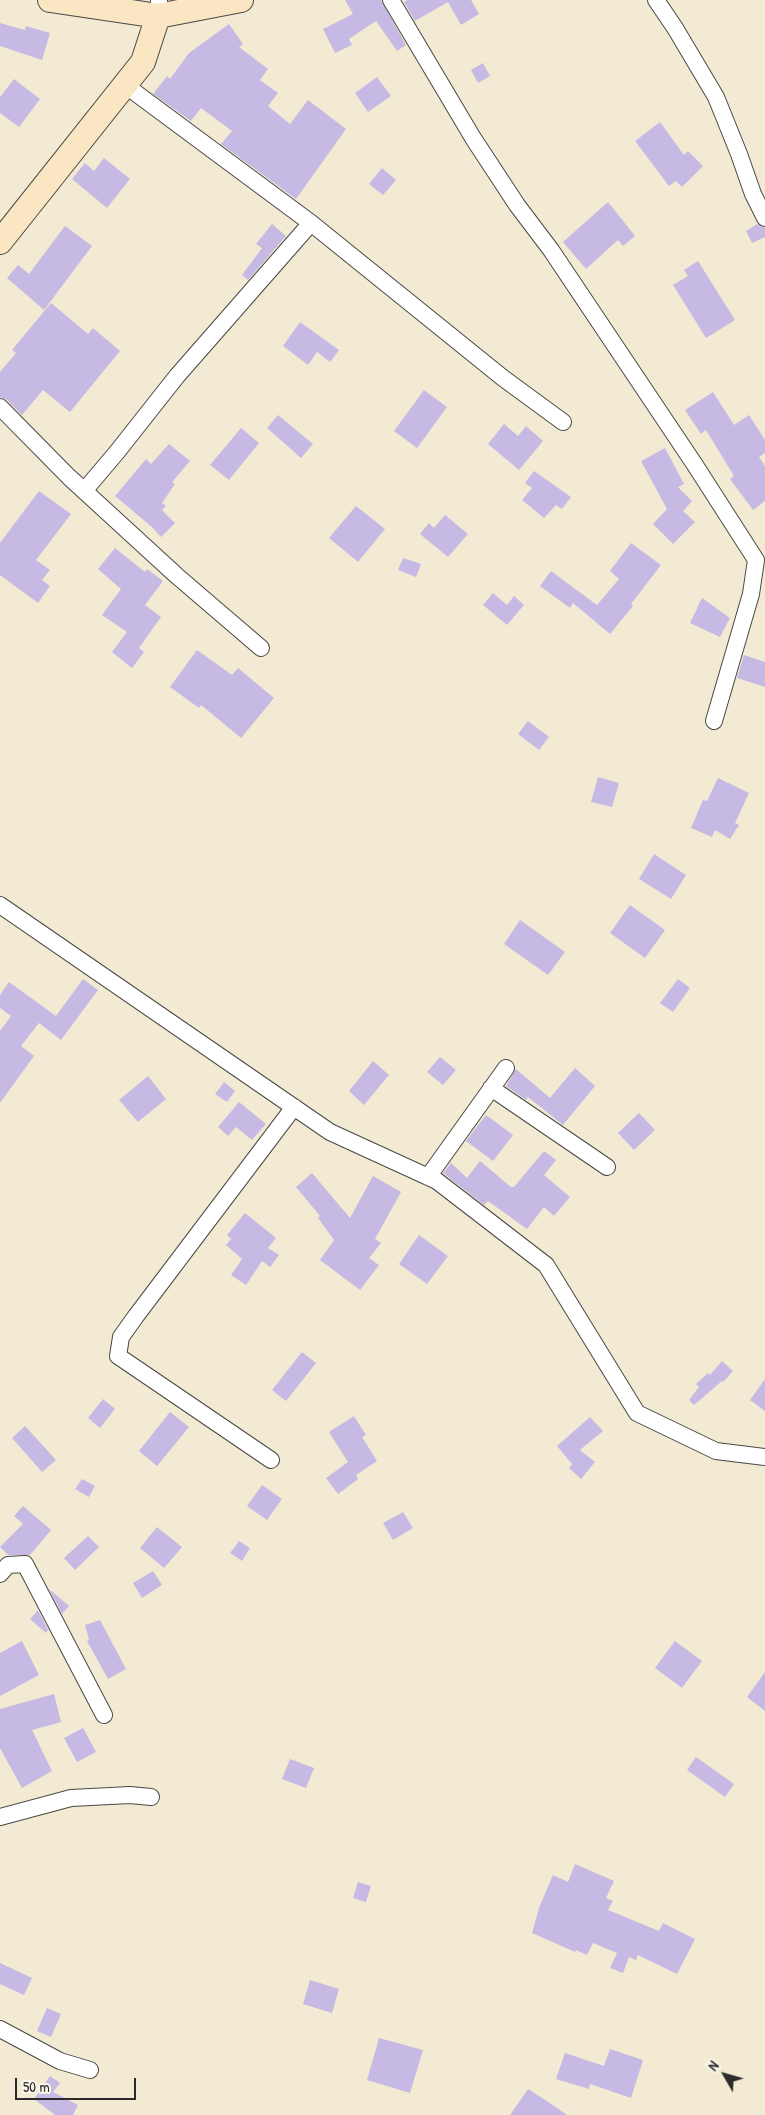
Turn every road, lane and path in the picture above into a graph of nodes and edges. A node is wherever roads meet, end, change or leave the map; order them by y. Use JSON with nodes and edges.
{"nodes":[{"id":1,"x":50,"y":0,"type":"edge"},
{"id":2,"x":241,"y":0,"type":"edge"},
{"id":3,"x":391,"y":0,"type":"edge"},
{"id":4,"x":656,"y":0,"type":"edge"},
{"id":5,"x":158,"y":8,"type":"edge"},
{"id":6,"x":125,"y":85,"type":"junction"},
{"id":7,"x":765,"y":218,"type":"edge"},
{"id":8,"x":311,"y":223,"type":"junction"},
{"id":9,"x":0,"y":242,"type":"edge"},
{"id":10,"x":0,"y":407,"type":"edge"},
{"id":11,"x":563,"y":422,"type":"dead end"},
{"id":12,"x":84,"y":491,"type":"junction"},
{"id":13,"x":261,"y":648,"type":"dead end"},
{"id":14,"x":714,"y":721,"type":"dead end"},
{"id":15,"x":0,"y":905,"type":"edge"},
{"id":16,"x":506,"y":1068,"type":"dead end"},
{"id":17,"x":492,"y":1088,"type":"junction"},
{"id":18,"x":294,"y":1107,"type":"junction"},
{"id":19,"x":606,"y":1167,"type":"dead end"},
{"id":20,"x":428,"y":1177,"type":"junction"},
{"id":21,"x":765,"y":1457,"type":"edge"},
{"id":22,"x":271,"y":1460,"type":"dead end"},
{"id":23,"x":0,"y":1574,"type":"edge"},
{"id":24,"x":104,"y":1715,"type":"dead end"},
{"id":25,"x":151,"y":1797,"type":"dead end"},
{"id":26,"x":0,"y":1816,"type":"edge"},
{"id":27,"x":0,"y":2029,"type":"edge"},
{"id":28,"x":90,"y":2070,"type":"dead end"}],
"edges":[{"from":1,"to":5,"type":"street"},
{"from":2,"to":5,"type":"street"},
{"from":3,"to":14,"type":"street"},
{"from":4,"to":7,"type":"street"},
{"from":5,"to":6,"type":"street"},
{"from":6,"to":8,"type":"street"},
{"from":6,"to":9,"type":"street"},
{"from":8,"to":11,"type":"street"},
{"from":8,"to":12,"type":"street"},
{"from":10,"to":12,"type":"street"},
{"from":12,"to":13,"type":"street"},
{"from":15,"to":18,"type":"street"},
{"from":16,"to":17,"type":"street"},
{"from":17,"to":19,"type":"street"},
{"from":17,"to":20,"type":"street"},
{"from":18,"to":20,"type":"street"},
{"from":18,"to":22,"type":"street"},
{"from":20,"to":21,"type":"street"},
{"from":23,"to":24,"type":"street"},
{"from":25,"to":26,"type":"street"},
{"from":27,"to":28,"type":"street"}]}
